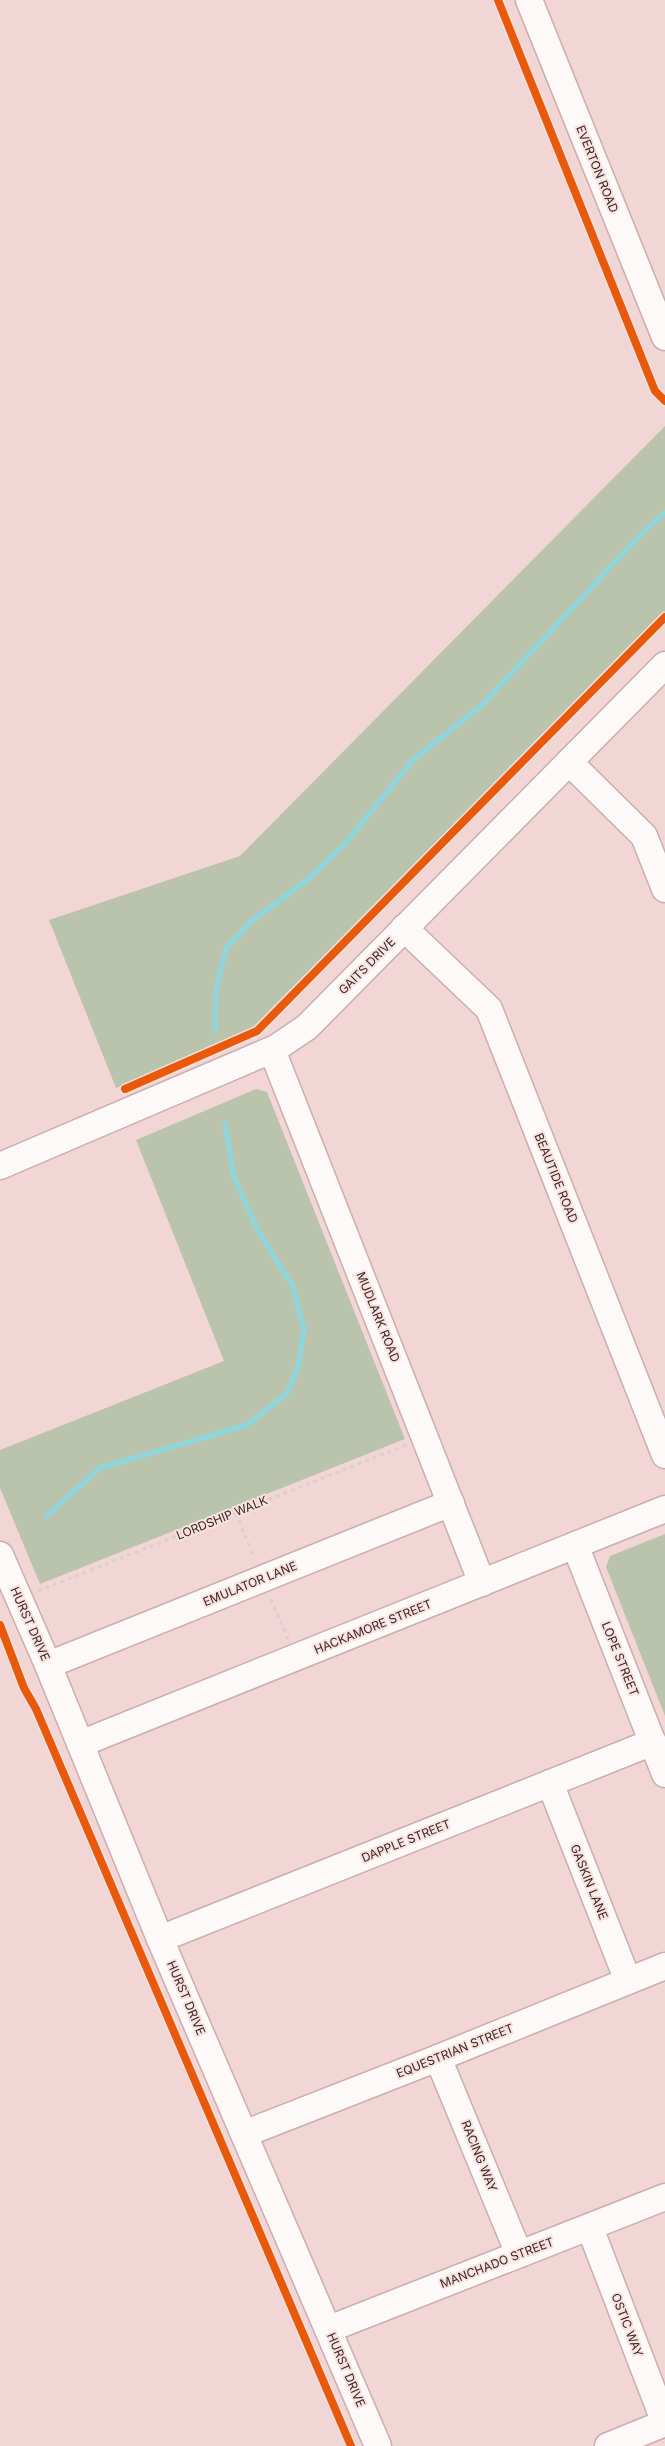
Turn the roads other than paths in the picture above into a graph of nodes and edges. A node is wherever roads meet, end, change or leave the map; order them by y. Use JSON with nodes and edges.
{"nodes":[{"id":1,"x":529,"y":0,"type":"edge"},
{"id":2,"x":665,"y":337,"type":"edge"},
{"id":3,"x":665,"y":665,"type":"edge"},
{"id":4,"x":569,"y":762,"type":"junction"},
{"id":5,"x":665,"y":889,"type":"edge"},
{"id":6,"x":404,"y":928,"type":"junction"},
{"id":7,"x":272,"y":1050,"type":"junction"},
{"id":8,"x":0,"y":1166,"type":"edge"},
{"id":9,"x":665,"y":1455,"type":"edge"},
{"id":10,"x":451,"y":1503,"type":"junction"},
{"id":11,"x":665,"y":1509,"type":"edge"},
{"id":12,"x":575,"y":1545,"type":"junction"},
{"id":13,"x":0,"y":1555,"type":"edge"},
{"id":14,"x":482,"y":1583,"type":"junction"},
{"id":15,"x":48,"y":1665,"type":"junction"},
{"id":16,"x":653,"y":1742,"type":"junction"},
{"id":17,"x":80,"y":1744,"type":"junction"},
{"id":18,"x":665,"y":1774,"type":"edge"},
{"id":19,"x":550,"y":1784,"type":"junction"},
{"id":20,"x":160,"y":1939,"type":"junction"},
{"id":21,"x":665,"y":1966,"type":"edge"},
{"id":22,"x":628,"y":1981,"type":"junction"},
{"id":23,"x":438,"y":2058,"type":"junction"},
{"id":24,"x":244,"y":2134,"type":"junction"},
{"id":25,"x":665,"y":2197,"type":"edge"},
{"id":26,"x":590,"y":2228,"type":"junction"},
{"id":27,"x":519,"y":2254,"type":"junction"},
{"id":28,"x":329,"y":2329,"type":"junction"},
{"id":29,"x":665,"y":2423,"type":"edge"},
{"id":30,"x":376,"y":2444,"type":"edge"},
{"id":31,"x":608,"y":2446,"type":"edge"}],
"edges":[{"from":1,"to":2,"type":"street","name":"EVERTON ROAD"},
{"from":3,"to":4,"type":"street","name":"GAITS DRIVE"},
{"from":4,"to":5,"type":"street"},
{"from":4,"to":6,"type":"street","name":"GAITS DRIVE"},
{"from":6,"to":7,"type":"street","name":"GAITS DRIVE"},
{"from":6,"to":9,"type":"street","name":"BEAUTIDE ROAD"},
{"from":7,"to":8,"type":"street","name":"GAITS DRIVE"},
{"from":7,"to":10,"type":"street","name":"MUDLARK ROAD"},
{"from":10,"to":14,"type":"street","name":"MUDLARK ROAD"},
{"from":10,"to":15,"type":"street","name":"EMULATOR LANE"},
{"from":11,"to":12,"type":"street","name":"HACKAMORE STREET"},
{"from":12,"to":14,"type":"street","name":"HACKAMORE STREET"},
{"from":12,"to":16,"type":"street","name":"LOPE STREET"},
{"from":13,"to":15,"type":"street","name":"HURST DRIVE"},
{"from":14,"to":17,"type":"street","name":"HACKAMORE STREET"},
{"from":15,"to":17,"type":"street","name":"HURST DRIVE"},
{"from":16,"to":18,"type":"street","name":"LOPE STREET"},
{"from":16,"to":19,"type":"street","name":"DAPPLE STREET"},
{"from":17,"to":20,"type":"street","name":"HURST DRIVE"},
{"from":19,"to":20,"type":"street","name":"DAPPLE STREET"},
{"from":19,"to":22,"type":"street","name":"GASKIN LANE"},
{"from":20,"to":24,"type":"street","name":"HURST DRIVE"},
{"from":21,"to":22,"type":"street","name":"EQUESTRIAN STREET"},
{"from":22,"to":23,"type":"street","name":"EQUESTRIAN STREET"},
{"from":23,"to":24,"type":"street","name":"EQUESTRIAN STREET"},
{"from":23,"to":27,"type":"street","name":"RACING WAY"},
{"from":24,"to":28,"type":"street","name":"HURST DRIVE"},
{"from":25,"to":26,"type":"street","name":"MANCHADO STREET"},
{"from":26,"to":27,"type":"street","name":"MANCHADO STREET"},
{"from":26,"to":29,"type":"street","name":"OSTIC WAY"},
{"from":27,"to":28,"type":"street","name":"MANCHADO STREET"},
{"from":28,"to":30,"type":"street","name":"HURST DRIVE"},
{"from":29,"to":31,"type":"street"}]}
